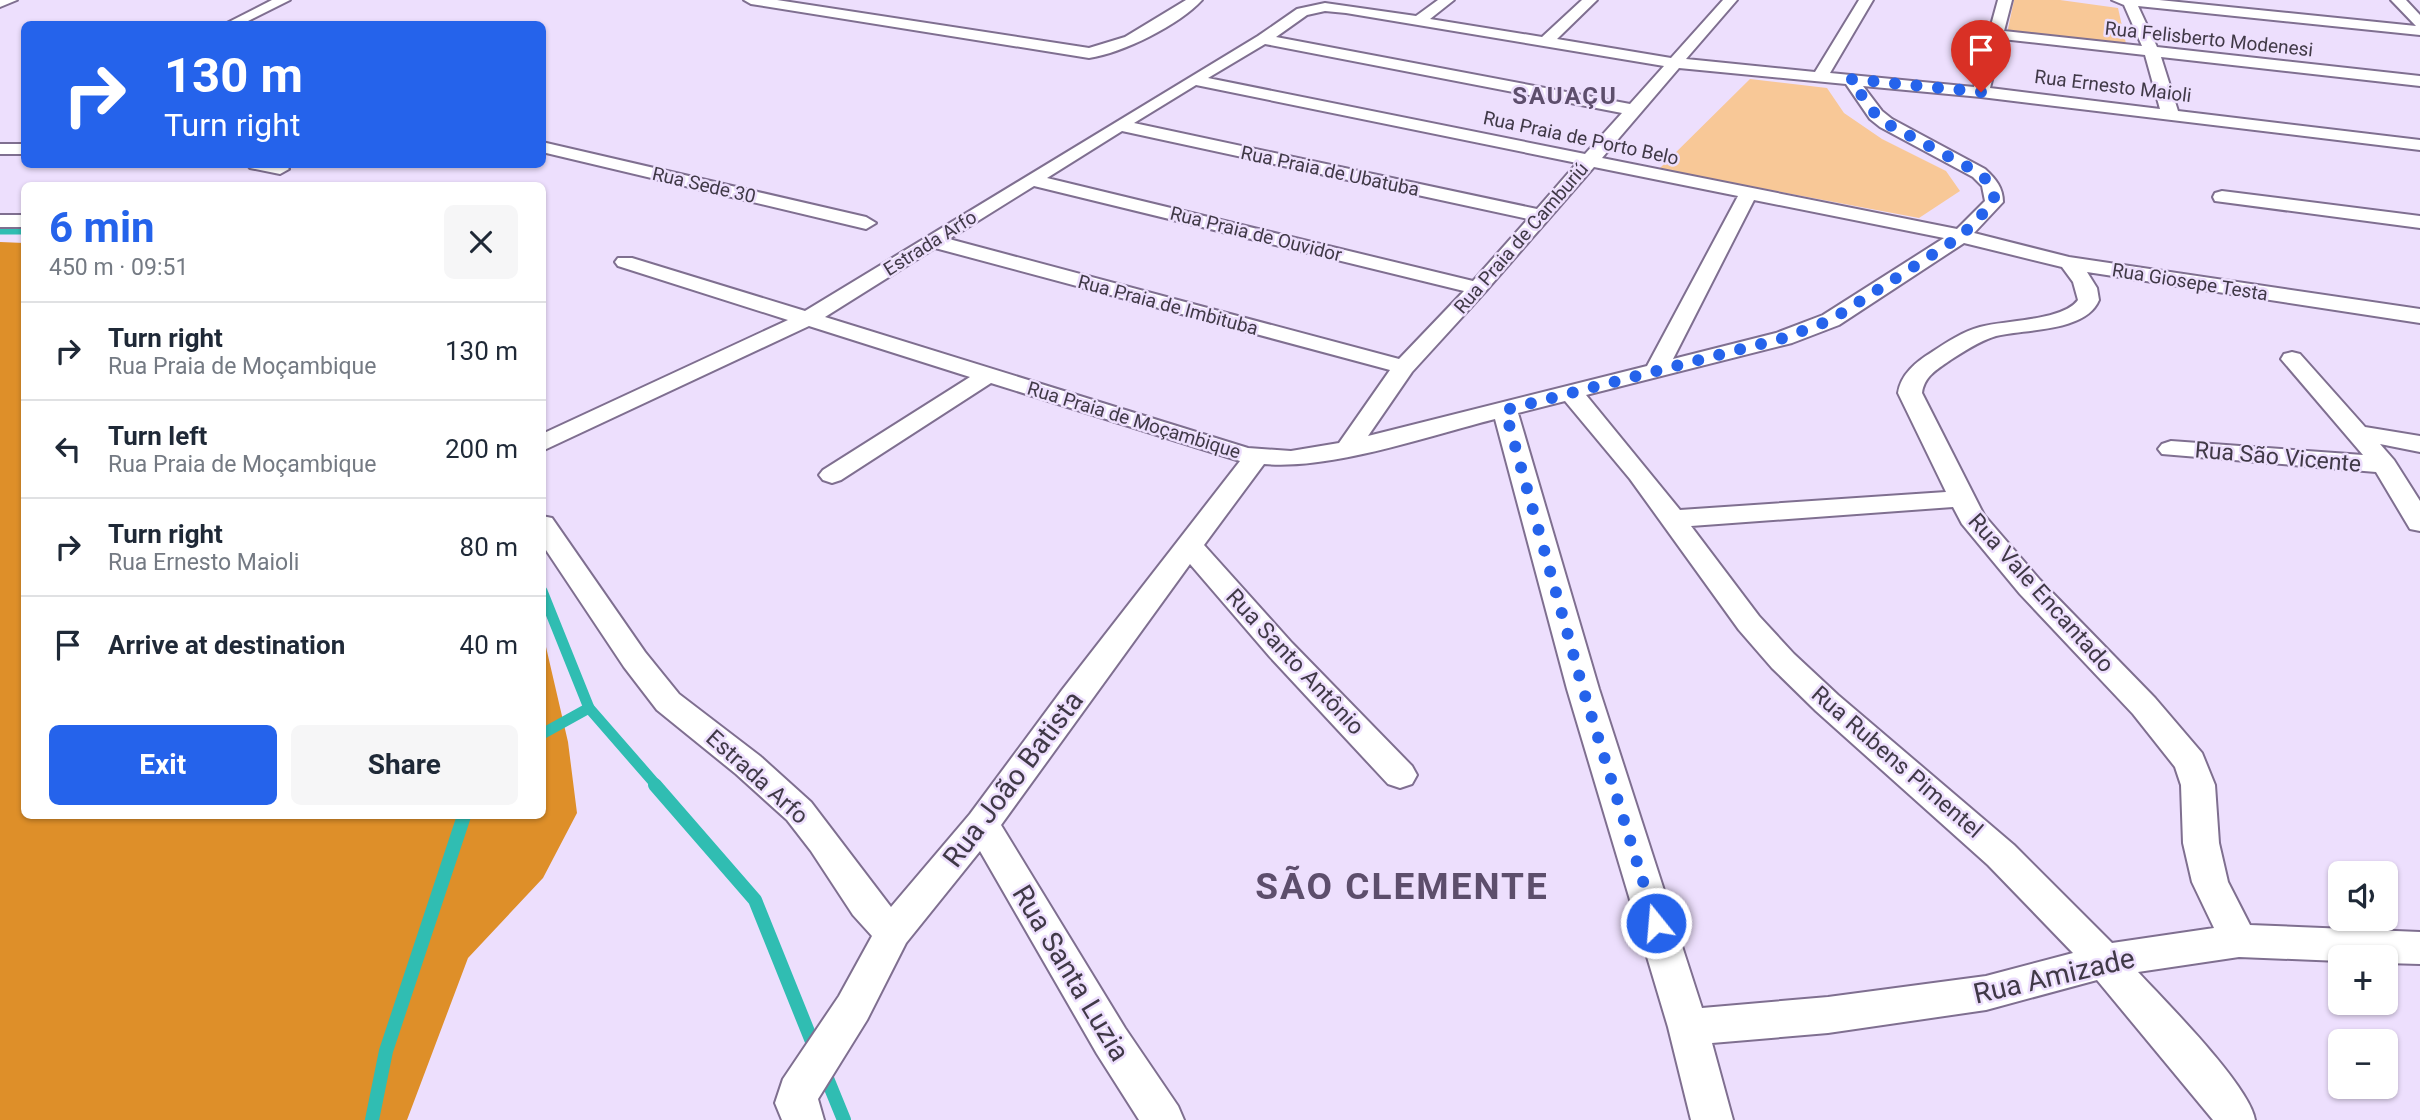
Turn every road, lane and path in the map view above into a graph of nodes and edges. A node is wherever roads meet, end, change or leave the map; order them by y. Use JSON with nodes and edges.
{"nodes":[{"id":1,"x":10,"y":0,"type":"edge"},
{"id":2,"x":283,"y":0,"type":"edge"},
{"id":3,"x":751,"y":0,"type":"edge"},
{"id":4,"x":1195,"y":0,"type":"edge"},
{"id":5,"x":1447,"y":0,"type":"edge"},
{"id":6,"x":1590,"y":0,"type":"edge"},
{"id":7,"x":1730,"y":0,"type":"edge"},
{"id":8,"x":1866,"y":0,"type":"edge"},
{"id":9,"x":2005,"y":0,"type":"edge"},
{"id":10,"x":2119,"y":0,"type":"edge"},
{"id":11,"x":2398,"y":0,"type":"edge"},
{"id":12,"x":2129,"y":1,"type":"edge"},
{"id":13,"x":0,"y":3,"type":"edge"},
{"id":14,"x":1302,"y":12,"type":"joint"},
{"id":15,"x":1418,"y":20,"type":"junction"},
{"id":16,"x":238,"y":21,"type":"edge"},
{"id":17,"x":2420,"y":23,"type":"edge"},
{"id":18,"x":2420,"y":32,"type":"edge"},
{"id":19,"x":1995,"y":34,"type":"junction"},
{"id":20,"x":1263,"y":39,"type":"junction"},
{"id":21,"x":1545,"y":42,"type":"junction"},
{"id":22,"x":2152,"y":52,"type":"junction"},
{"id":23,"x":1675,"y":63,"type":"junction"},
{"id":24,"x":1820,"y":76,"type":"junction"},
{"id":25,"x":1850,"y":79,"type":"junction"},
{"id":26,"x":1193,"y":80,"type":"junction"},
{"id":27,"x":2420,"y":81,"type":"edge"},
{"id":28,"x":1981,"y":92,"type":"junction"},
{"id":29,"x":1633,"y":110,"type":"junction"},
{"id":30,"x":2170,"y":113,"type":"junction"},
{"id":31,"x":1119,"y":125,"type":"junction"},
{"id":32,"x":2420,"y":145,"type":"edge"},
{"id":33,"x":546,"y":148,"type":"edge"},
{"id":34,"x":0,"y":149,"type":"edge"},
{"id":35,"x":21,"y":149,"type":"edge"},
{"id":36,"x":1589,"y":161,"type":"junction"},
{"id":37,"x":275,"y":168,"type":"edge"},
{"id":38,"x":280,"y":169,"type":"dead end"},
{"id":39,"x":1034,"y":180,"type":"junction"},
{"id":40,"x":1748,"y":194,"type":"junction"},
{"id":41,"x":2222,"y":197,"type":"dead end"},
{"id":42,"x":1541,"y":216,"type":"junction"},
{"id":43,"x":0,"y":221,"type":"edge"},
{"id":44,"x":21,"y":221,"type":"edge"},
{"id":45,"x":2420,"y":222,"type":"edge"},
{"id":46,"x":866,"y":223,"type":"dead end"},
{"id":47,"x":1961,"y":236,"type":"junction"},
{"id":48,"x":932,"y":241,"type":"junction"},
{"id":49,"x":625,"y":262,"type":"dead end"},
{"id":50,"x":2069,"y":263,"type":"junction"},
{"id":51,"x":1478,"y":288,"type":"junction"},
{"id":52,"x":2420,"y":316,"type":"edge"},
{"id":53,"x":809,"y":318,"type":"junction"},
{"id":54,"x":2292,"y":359,"type":"dead end"},
{"id":55,"x":1404,"y":367,"type":"junction"},
{"id":56,"x":1655,"y":372,"type":"junction"},
{"id":57,"x":988,"y":374,"type":"junction"},
{"id":58,"x":1571,"y":393,"type":"junction"},
{"id":59,"x":1505,"y":410,"type":"junction"},
{"id":60,"x":2359,"y":433,"type":"junction"},
{"id":61,"x":546,"y":442,"type":"edge"},
{"id":62,"x":2420,"y":444,"type":"edge"},
{"id":63,"x":1347,"y":449,"type":"junction"},
{"id":64,"x":2171,"y":449,"type":"dead end"},
{"id":65,"x":1257,"y":456,"type":"junction"},
{"id":66,"x":2385,"y":466,"type":"junction"},
{"id":67,"x":832,"y":475,"type":"dead end"},
{"id":68,"x":1960,"y":499,"type":"junction"},
{"id":69,"x":1674,"y":519,"type":"junction"},
{"id":70,"x":2420,"y":523,"type":"edge"},
{"id":71,"x":546,"y":530,"type":"edge"},
{"id":72,"x":1190,"y":548,"type":"junction"},
{"id":73,"x":1400,"y":775,"type":"dead end"},
{"id":74,"x":982,"y":824,"type":"junction"},
{"id":75,"x":893,"y":932,"type":"junction"},
{"id":76,"x":2239,"y":941,"type":"junction"},
{"id":77,"x":2420,"y":948,"type":"edge"},
{"id":78,"x":2105,"y":961,"type":"junction"},
{"id":79,"x":1688,"y":1027,"type":"junction"},
{"id":80,"x":802,"y":1117,"type":"edge"},
{"id":81,"x":1163,"y":1120,"type":"edge"},
{"id":82,"x":1712,"y":1120,"type":"edge"},
{"id":83,"x":2234,"y":1120,"type":"edge"}],
"edges":[{"from":1,"to":13,"type":"street"},
{"from":2,"to":16,"type":"street"},
{"from":3,"to":4,"type":"street"},
{"from":5,"to":15,"type":"street"},
{"from":6,"to":21,"type":"street"},
{"from":7,"to":23,"type":"street","name":"Rua Praia de Camburiú"},
{"from":8,"to":24,"type":"street"},
{"from":9,"to":19,"type":"street"},
{"from":10,"to":12,"type":"street"},
{"from":11,"to":17,"type":"street"},
{"from":12,"to":18,"type":"street"},
{"from":12,"to":22,"type":"street"},
{"from":14,"to":15,"type":"street","name":"Rua Ernesto Maioli"},
{"from":14,"to":20,"type":"street","name":"Estrada Arfo"},
{"from":15,"to":21,"type":"street","name":"Rua Ernesto Maioli"},
{"from":19,"to":22,"type":"street","name":"Rua Felisberto Modenesi"},
{"from":19,"to":28,"type":"street"},
{"from":20,"to":26,"type":"street","name":"Estrada Arfo"},
{"from":20,"to":29,"type":"street","name":"Rua Praia de Porto Belo"},
{"from":21,"to":23,"type":"street","name":"Rua Ernesto Maioli"},
{"from":22,"to":27,"type":"street","name":"Rua Felisberto Modenesi"},
{"from":22,"to":30,"type":"street"},
{"from":23,"to":24,"type":"street","name":"Rua Ernesto Maioli"},
{"from":23,"to":29,"type":"street","name":"Rua Praia de Camburiú"},
{"from":24,"to":25,"type":"street","name":"Rua Ernesto Maioli"},
{"from":25,"to":28,"type":"street","name":"Rua Ernesto Maioli"},
{"from":25,"to":47,"type":"street","name":"Rua Praia de Moçambique"},
{"from":26,"to":31,"type":"street","name":"Estrada Arfo"},
{"from":26,"to":36,"type":"street","name":"Rua Praia de Porto Belo"},
{"from":28,"to":30,"type":"street","name":"Rua Ernesto Maioli"},
{"from":29,"to":36,"type":"street","name":"Rua Praia de Camburiú"},
{"from":30,"to":32,"type":"street","name":"Rua Ernesto Maioli"},
{"from":31,"to":39,"type":"street","name":"Estrada Arfo"},
{"from":31,"to":42,"type":"street","name":"Rua Praia de Ubatuba"},
{"from":33,"to":46,"type":"street","name":"Rua Sede 30"},
{"from":34,"to":35,"type":"street"},
{"from":36,"to":40,"type":"street","name":"Rua Praia de Porto Belo"},
{"from":36,"to":42,"type":"street","name":"Rua Praia de Camburiú"},
{"from":37,"to":38,"type":"street"},
{"from":39,"to":48,"type":"street","name":"Estrada Arfo"},
{"from":39,"to":51,"type":"street","name":"Rua Praia de Ouvidor"},
{"from":40,"to":47,"type":"street","name":"Rua Praia de Porto Belo"},
{"from":40,"to":56,"type":"street"},
{"from":41,"to":45,"type":"street"},
{"from":42,"to":51,"type":"street","name":"Rua Praia de Camburiú"},
{"from":43,"to":44,"type":"street"},
{"from":47,"to":50,"type":"street","name":"Rua Giosepe Testa"},
{"from":47,"to":56,"type":"street","name":"Rua Praia de Moçambique"},
{"from":48,"to":53,"type":"street","name":"Estrada Arfo"},
{"from":48,"to":55,"type":"street","name":"Rua Praia de Imbituba"},
{"from":49,"to":53,"type":"street","name":"Rua Praia de Moçambique"},
{"from":50,"to":52,"type":"street","name":"Rua Giosepe Testa"},
{"from":50,"to":68,"type":"street","name":"Rua Vale Encantado"},
{"from":51,"to":55,"type":"street","name":"Rua Praia de Camburiú"},
{"from":53,"to":57,"type":"street","name":"Rua Praia de Moçambique"},
{"from":53,"to":61,"type":"street","name":"Estrada Arfo"},
{"from":54,"to":60,"type":"street"},
{"from":55,"to":63,"type":"street","name":"Rua Praia de Camburiú"},
{"from":56,"to":58,"type":"street","name":"Rua Praia de Moçambique"},
{"from":57,"to":65,"type":"street","name":"Rua Praia de Moçambique"},
{"from":57,"to":67,"type":"street"},
{"from":58,"to":59,"type":"street","name":"Rua Praia de Moçambique"},
{"from":58,"to":69,"type":"street","name":"Rua Rubens Pimentel"},
{"from":59,"to":63,"type":"street","name":"Rua Praia de Moçambique"},
{"from":59,"to":79,"type":"street"},
{"from":60,"to":62,"type":"street"},
{"from":60,"to":66,"type":"street"},
{"from":63,"to":65,"type":"street","name":"Rua Praia de Moçambique"},
{"from":64,"to":66,"type":"street","name":"Rua São Vicente"},
{"from":65,"to":72,"type":"street","name":"Rua João Batista"},
{"from":66,"to":70,"type":"street"},
{"from":68,"to":69,"type":"street"},
{"from":68,"to":76,"type":"street","name":"Rua Vale Encantado"},
{"from":69,"to":78,"type":"street","name":"Rua Rubens Pimentel"},
{"from":71,"to":75,"type":"street","name":"Estrada Arfo"},
{"from":72,"to":73,"type":"street","name":"Rua Santo Antônio"},
{"from":72,"to":74,"type":"street","name":"Rua João Batista"},
{"from":74,"to":75,"type":"street","name":"Rua João Batista"},
{"from":74,"to":81,"type":"street","name":"Rua Santa Luzia"},
{"from":75,"to":80,"type":"street","name":"Rua João Batista"},
{"from":76,"to":77,"type":"street","name":"Rua Amizade"},
{"from":76,"to":78,"type":"street","name":"Rua Amizade"},
{"from":78,"to":79,"type":"street","name":"Rua Amizade"},
{"from":78,"to":83,"type":"street","name":"Rua Rubens Pimentel"},
{"from":79,"to":82,"type":"street"}]}
